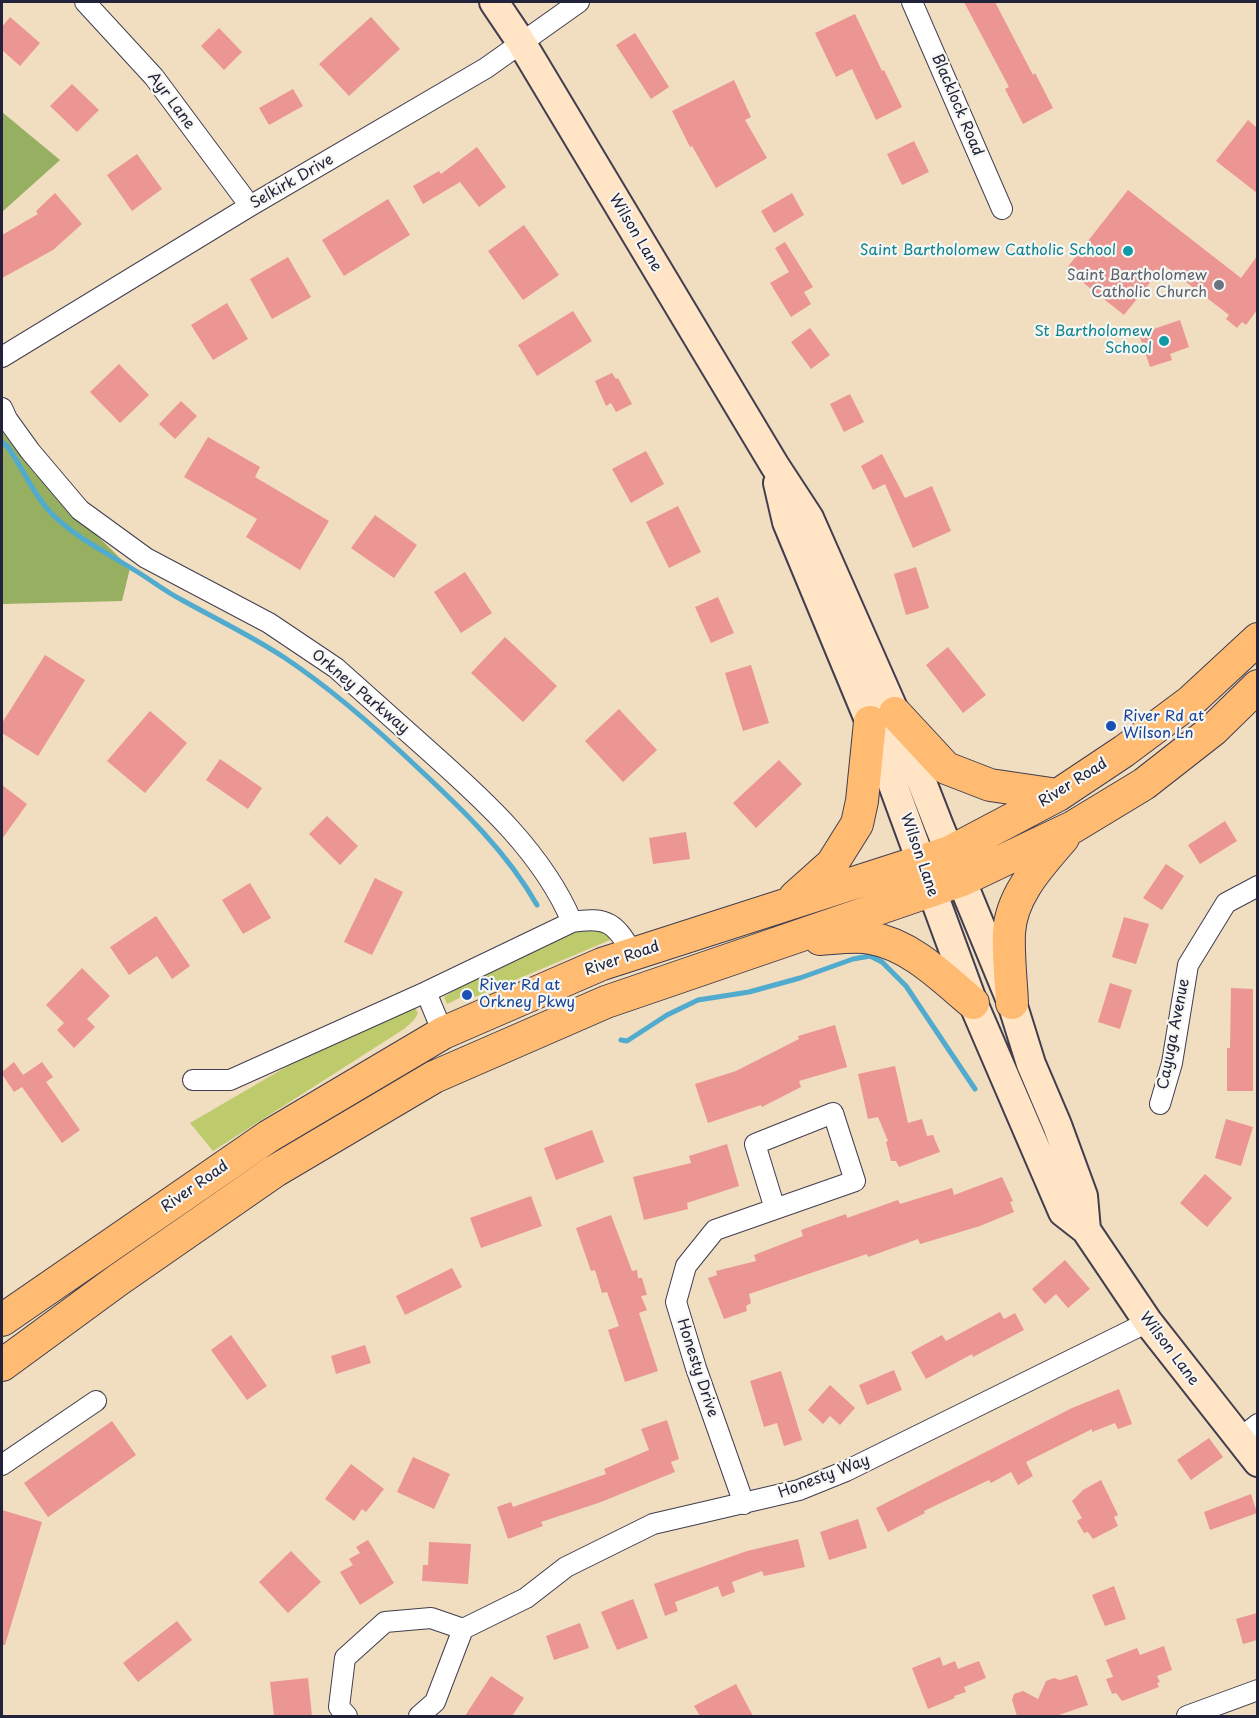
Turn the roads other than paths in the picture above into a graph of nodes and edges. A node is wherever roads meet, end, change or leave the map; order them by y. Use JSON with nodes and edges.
{"nodes":[{"id":1,"x":86,"y":2,"type":"edge"},
{"id":2,"x":494,"y":2,"type":"edge"},
{"id":3,"x":579,"y":2,"type":"edge"},
{"id":4,"x":912,"y":2,"type":"edge"},
{"id":5,"x":521,"y":42,"type":"junction"},
{"id":6,"x":250,"y":206,"type":"junction"},
{"id":7,"x":1002,"y":209,"type":"dead end"},
{"id":8,"x":2,"y":357,"type":"edge"},
{"id":9,"x":2,"y":408,"type":"edge"},
{"id":10,"x":1257,"y":639,"type":"edge"},
{"id":11,"x":1257,"y":686,"type":"edge"},
{"id":12,"x":882,"y":717,"type":"junction"},
{"id":13,"x":1058,"y":795,"type":"junction"},
{"id":14,"x":1073,"y":827,"type":"junction"},
{"id":15,"x":921,"y":861,"type":"junction"},
{"id":16,"x":956,"y":866,"type":"junction"},
{"id":17,"x":1257,"y":886,"type":"edge"},
{"id":18,"x":931,"y":891,"type":"junction"},
{"id":19,"x":787,"y":905,"type":"junction"},
{"id":20,"x":572,"y":922,"type":"junction"},
{"id":21,"x":780,"y":943,"type":"junction"},
{"id":22,"x":633,"y":954,"type":"junction"},
{"id":23,"x":426,"y":992,"type":"junction"},
{"id":24,"x":973,"y":1003,"type":"junction"},
{"id":25,"x":1012,"y":1003,"type":"junction"},
{"id":26,"x":443,"y":1033,"type":"junction"},
{"id":27,"x":193,"y":1080,"type":"dead end"},
{"id":28,"x":1160,"y":1104,"type":"dead end"},
{"id":29,"x":775,"y":1209,"type":"junction"},
{"id":30,"x":1086,"y":1230,"type":"junction"},
{"id":31,"x":2,"y":1320,"type":"edge"},
{"id":32,"x":1148,"y":1322,"type":"junction"},
{"id":33,"x":2,"y":1365,"type":"edge"},
{"id":34,"x":96,"y":1401,"type":"dead end"},
{"id":35,"x":1248,"y":1432,"type":"edge"},
{"id":36,"x":1257,"y":1462,"type":"edge"},
{"id":37,"x":2,"y":1466,"type":"edge"},
{"id":38,"x":744,"y":1504,"type":"junction"},
{"id":39,"x":463,"y":1629,"type":"junction"},
{"id":40,"x":1257,"y":1690,"type":"edge"},
{"id":41,"x":347,"y":1716,"type":"edge"},
{"id":42,"x":419,"y":1716,"type":"edge"},
{"id":43,"x":1186,"y":1716,"type":"edge"}],
"edges":[{"from":1,"to":6,"type":"street","name":"Ayr Lane"},
{"from":2,"to":5,"type":"main road","name":"Wilson Lane"},
{"from":3,"to":5,"type":"street","name":"Selkirk Drive"},
{"from":4,"to":7,"type":"street","name":"Blacklock Road"},
{"from":5,"to":6,"type":"street","name":"Selkirk Drive"},
{"from":5,"to":12,"type":"main road","name":"Wilson Lane"},
{"from":6,"to":8,"type":"street","name":"Selkirk Drive"},
{"from":9,"to":20,"type":"street","name":"Orkney Parkway"},
{"from":10,"to":13,"type":"main road","name":"River Road"},
{"from":11,"to":14,"type":"main road","name":"River Road"},
{"from":12,"to":13,"type":"main road"},
{"from":12,"to":15,"type":"main road","name":"Wilson Lane"},
{"from":12,"to":16,"type":"main road","name":"Wilson Lane"},
{"from":12,"to":19,"type":"main road"},
{"from":13,"to":16,"type":"main road","name":"River Road"},
{"from":14,"to":16,"type":"main road","name":"River Road"},
{"from":14,"to":25,"type":"main road"},
{"from":15,"to":16,"type":"main road","name":"River Road"},
{"from":15,"to":18,"type":"main road","name":"Wilson Lane"},
{"from":15,"to":19,"type":"main road","name":"River Road"},
{"from":16,"to":18,"type":"main road","name":"River Road"},
{"from":16,"to":25,"type":"main road","name":"Wilson Lane"},
{"from":17,"to":28,"type":"street","name":"Cayuga Avenue"},
{"from":18,"to":21,"type":"main road","name":"River Road"},
{"from":18,"to":24,"type":"main road","name":"Wilson Lane"},
{"from":19,"to":22,"type":"main road","name":"River Road"},
{"from":20,"to":22,"type":"street"},
{"from":20,"to":23,"type":"street"},
{"from":21,"to":24,"type":"main road"},
{"from":21,"to":33,"type":"main road","name":"River Road"},
{"from":22,"to":26,"type":"main road","name":"River Road"},
{"from":23,"to":26,"type":"street"},
{"from":23,"to":27,"type":"street"},
{"from":24,"to":30,"type":"main road","name":"Wilson Lane"},
{"from":25,"to":30,"type":"main road","name":"Wilson Lane"},
{"from":26,"to":31,"type":"main road","name":"River Road"},
{"from":29,"to":29,"type":"street","name":"Honesty Drive"},
{"from":29,"to":38,"type":"street","name":"Honesty Drive"},
{"from":30,"to":32,"type":"main road","name":"Wilson Lane"},
{"from":32,"to":35,"type":"main road","name":"Wilson Lane"},
{"from":32,"to":38,"type":"street","name":"Honesty Way"},
{"from":34,"to":37,"type":"street"},
{"from":35,"to":36,"type":"main road","name":"Wilson Lane"},
{"from":38,"to":39,"type":"street","name":"Honesty Way"},
{"from":39,"to":41,"type":"street"},
{"from":39,"to":42,"type":"street"},
{"from":40,"to":43,"type":"street"}]}
